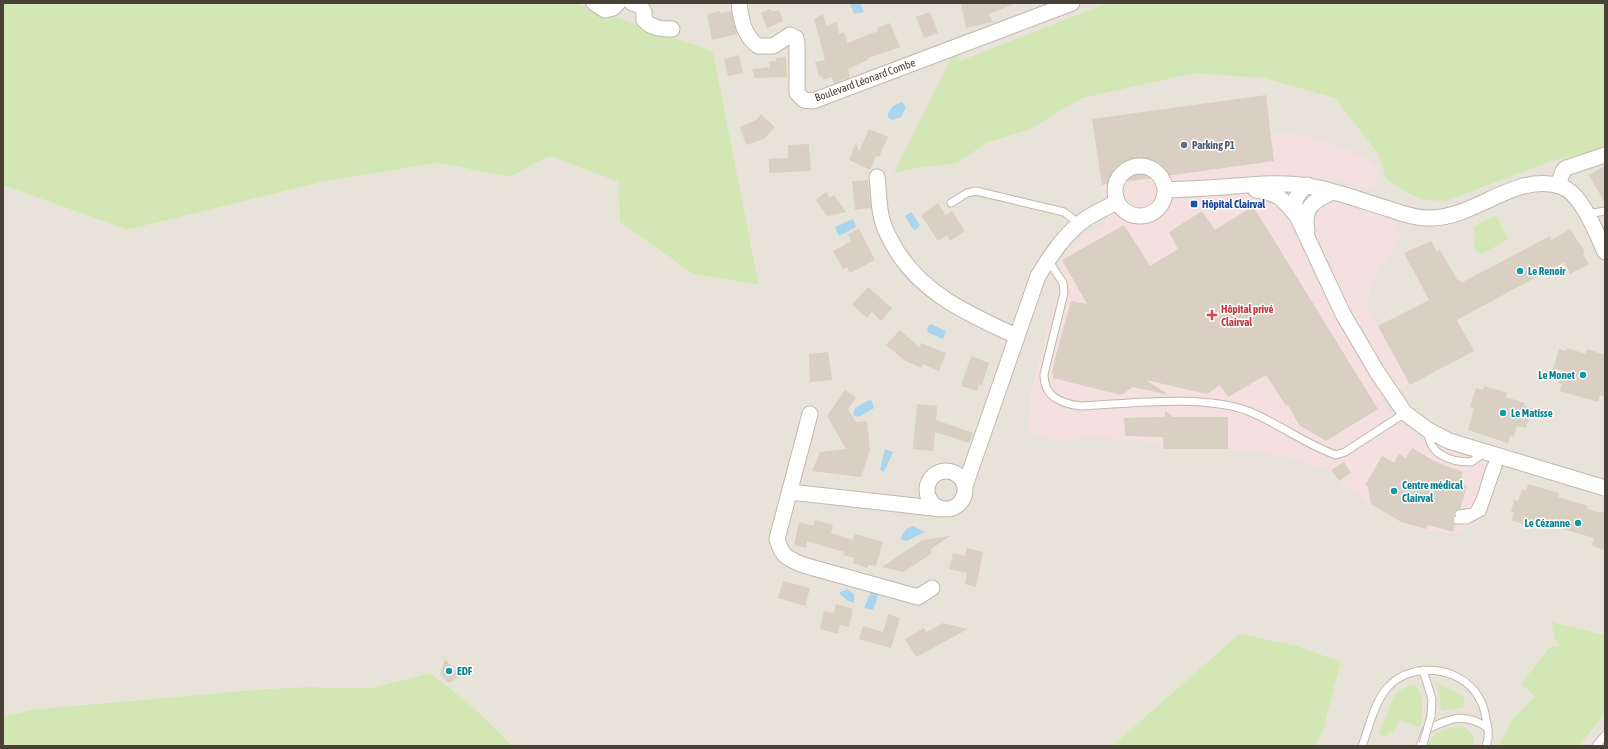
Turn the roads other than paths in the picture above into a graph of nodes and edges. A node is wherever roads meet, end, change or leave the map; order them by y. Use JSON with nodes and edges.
{"nodes":[{"id":1,"x":594,"y":3,"type":"edge"},
{"id":2,"x":618,"y":3,"type":"edge"},
{"id":3,"x":632,"y":3,"type":"edge"},
{"id":4,"x":739,"y":3,"type":"edge"},
{"id":5,"x":1072,"y":3,"type":"edge"},
{"id":6,"x":672,"y":29,"type":"dead end"},
{"id":7,"x":1605,"y":155,"type":"edge"},
{"id":8,"x":878,"y":177,"type":"dead end"},
{"id":9,"x":1558,"y":185,"type":"junction"},
{"id":10,"x":1233,"y":186,"type":"junction"},
{"id":11,"x":1307,"y":186,"type":"junction"},
{"id":12,"x":1165,"y":190,"type":"junction"},
{"id":13,"x":1332,"y":192,"type":"junction"},
{"id":14,"x":1118,"y":202,"type":"junction"},
{"id":15,"x":951,"y":203,"type":"dead end"},
{"id":16,"x":1605,"y":210,"type":"edge"},
{"id":17,"x":1587,"y":214,"type":"junction"},
{"id":18,"x":1298,"y":218,"type":"junction"},
{"id":19,"x":1083,"y":221,"type":"junction"},
{"id":20,"x":1308,"y":236,"type":"junction"},
{"id":21,"x":1605,"y":252,"type":"edge"},
{"id":22,"x":1048,"y":260,"type":"junction"},
{"id":23,"x":1016,"y":336,"type":"junction"},
{"id":24,"x":1405,"y":413,"type":"junction"},
{"id":25,"x":810,"y":414,"type":"dead end"},
{"id":26,"x":1492,"y":454,"type":"junction"},
{"id":27,"x":965,"y":486,"type":"junction"},
{"id":28,"x":1605,"y":488,"type":"edge"},
{"id":29,"x":790,"y":492,"type":"junction"},
{"id":30,"x":942,"y":509,"type":"junction"},
{"id":31,"x":1458,"y":517,"type":"dead end"},
{"id":32,"x":932,"y":588,"type":"dead end"},
{"id":33,"x":1423,"y":670,"type":"junction"},
{"id":34,"x":1488,"y":728,"type":"junction"},
{"id":35,"x":1605,"y":735,"type":"edge"},
{"id":36,"x":1421,"y":745,"type":"edge"},
{"id":37,"x":1362,"y":746,"type":"edge"},
{"id":38,"x":1486,"y":746,"type":"edge"},
{"id":39,"x":1596,"y":746,"type":"edge"}],
"edges":[{"from":1,"to":2,"type":"street"},
{"from":3,"to":6,"type":"street"},
{"from":4,"to":5,"type":"street","name":"Boulevard Léonard Combe"},
{"from":7,"to":9,"type":"street"},
{"from":8,"to":23,"type":"street"},
{"from":9,"to":13,"type":"street"},
{"from":9,"to":17,"type":"street"},
{"from":10,"to":11,"type":"street"},
{"from":10,"to":12,"type":"street"},
{"from":10,"to":18,"type":"street"},
{"from":11,"to":13,"type":"street"},
{"from":11,"to":18,"type":"street"},
{"from":12,"to":14,"type":"street"},
{"from":12,"to":14,"type":"street"},
{"from":13,"to":20,"type":"street"},
{"from":14,"to":19,"type":"street"},
{"from":15,"to":19,"type":"lane"},
{"from":16,"to":17,"type":"lane"},
{"from":17,"to":21,"type":"street"},
{"from":18,"to":20,"type":"street"},
{"from":19,"to":22,"type":"street"},
{"from":20,"to":24,"type":"street"},
{"from":22,"to":23,"type":"street"},
{"from":22,"to":24,"type":"lane"},
{"from":23,"to":27,"type":"street"},
{"from":24,"to":26,"type":"street"},
{"from":25,"to":29,"type":"street"},
{"from":26,"to":28,"type":"street"},
{"from":26,"to":31,"type":"lane"},
{"from":27,"to":30,"type":"street"},
{"from":27,"to":30,"type":"street"},
{"from":29,"to":30,"type":"street"},
{"from":29,"to":32,"type":"street"},
{"from":33,"to":34,"type":"lane"},
{"from":33,"to":36,"type":"lane","bridge":true},
{"from":33,"to":37,"type":"lane"},
{"from":34,"to":36,"type":"lane"},
{"from":34,"to":38,"type":"lane"},
{"from":35,"to":39,"type":"lane"}]}
